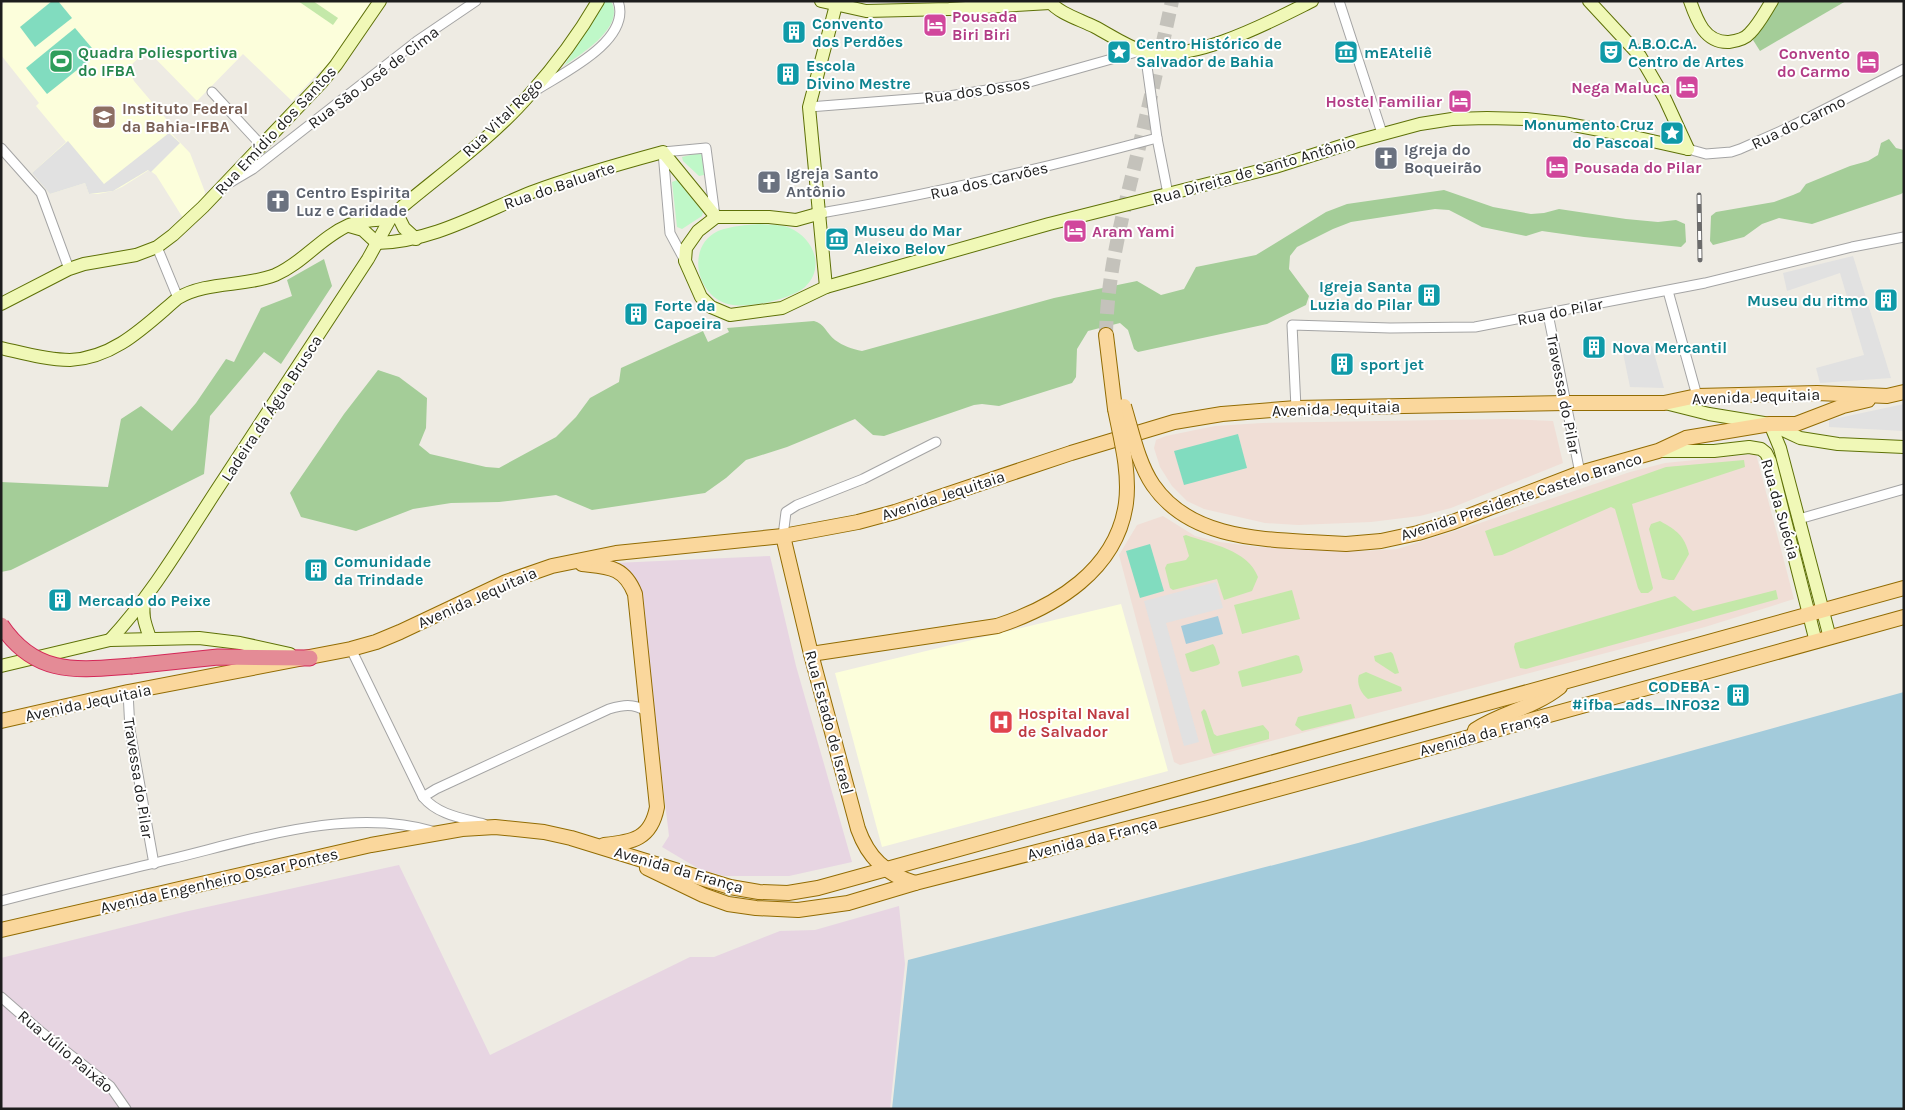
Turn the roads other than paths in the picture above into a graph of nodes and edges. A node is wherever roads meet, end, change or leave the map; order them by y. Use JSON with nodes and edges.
{"nodes":[{"id":1,"x":380,"y":1,"type":"edge"},
{"id":2,"x":476,"y":1,"type":"edge"},
{"id":3,"x":598,"y":1,"type":"edge"},
{"id":4,"x":618,"y":1,"type":"edge"},
{"id":5,"x":821,"y":1,"type":"edge"},
{"id":6,"x":1312,"y":1,"type":"edge"},
{"id":7,"x":1339,"y":1,"type":"edge"},
{"id":8,"x":1589,"y":1,"type":"edge"},
{"id":9,"x":1690,"y":1,"type":"edge"},
{"id":10,"x":1772,"y":1,"type":"edge"},
{"id":11,"x":1049,"y":2,"type":"edge"},
{"id":12,"x":1012,"y":3,"type":"edge"},
{"id":13,"x":836,"y":5,"type":"junction"},
{"id":14,"x":1142,"y":51,"type":"junction"},
{"id":15,"x":1904,"y":69,"type":"edge"},
{"id":16,"x":212,"y":92,"type":"dead end"},
{"id":17,"x":530,"y":95,"type":"junction"},
{"id":18,"x":809,"y":107,"type":"junction"},
{"id":19,"x":1382,"y":133,"type":"junction"},
{"id":20,"x":1156,"y":138,"type":"junction"},
{"id":21,"x":262,"y":146,"type":"junction"},
{"id":22,"x":1,"y":148,"type":"edge"},
{"id":23,"x":1688,"y":149,"type":"junction"},
{"id":24,"x":663,"y":152,"type":"junction"},
{"id":25,"x":221,"y":188,"type":"junction"},
{"id":26,"x":1168,"y":194,"type":"junction"},
{"id":27,"x":821,"y":213,"type":"junction"},
{"id":28,"x":393,"y":215,"type":"junction"},
{"id":29,"x":716,"y":217,"type":"junction"},
{"id":30,"x":348,"y":225,"type":"junction"},
{"id":31,"x":1904,"y":237,"type":"edge"},
{"id":32,"x":416,"y":239,"type":"junction"},
{"id":33,"x":377,"y":243,"type":"junction"},
{"id":34,"x":157,"y":247,"type":"junction"},
{"id":35,"x":685,"y":261,"type":"junction"},
{"id":36,"x":69,"y":269,"type":"junction"},
{"id":37,"x":826,"y":287,"type":"junction"},
{"id":38,"x":1668,"y":290,"type":"junction"},
{"id":39,"x":178,"y":298,"type":"junction"},
{"id":40,"x":1,"y":304,"type":"edge"},
{"id":41,"x":1548,"y":314,"type":"junction"},
{"id":42,"x":1106,"y":336,"type":"tunnel mouth"},
{"id":43,"x":1,"y":348,"type":"edge"},
{"id":44,"x":1904,"y":392,"type":"edge"},
{"id":45,"x":1697,"y":396,"type":"junction"},
{"id":46,"x":1887,"y":396,"type":"junction"},
{"id":47,"x":1564,"y":403,"type":"junction"},
{"id":48,"x":1664,"y":403,"type":"junction"},
{"id":49,"x":1119,"y":408,"type":"junction"},
{"id":50,"x":1296,"y":408,"type":"junction"},
{"id":51,"x":1770,"y":424,"type":"junction"},
{"id":52,"x":936,"y":442,"type":"dead end"},
{"id":53,"x":1904,"y":447,"type":"edge"},
{"id":54,"x":1658,"y":451,"type":"junction"},
{"id":55,"x":1580,"y":473,"type":"junction"},
{"id":56,"x":1904,"y":489,"type":"edge"},
{"id":57,"x":1799,"y":519,"type":"junction"},
{"id":58,"x":783,"y":536,"type":"junction"},
{"id":59,"x":567,"y":563,"type":"junction"},
{"id":60,"x":1904,"y":588,"type":"edge"},
{"id":61,"x":147,"y":594,"type":"junction"},
{"id":62,"x":1816,"y":612,"type":"junction"},
{"id":63,"x":1904,"y":617,"type":"edge"},
{"id":64,"x":1,"y":625,"type":"edge"},
{"id":65,"x":150,"y":638,"type":"junction"},
{"id":66,"x":1830,"y":638,"type":"junction"},
{"id":67,"x":110,"y":640,"type":"junction"},
{"id":68,"x":1816,"y":642,"type":"junction"},
{"id":69,"x":351,"y":650,"type":"junction"},
{"id":70,"x":811,"y":654,"type":"junction"},
{"id":71,"x":310,"y":658,"type":"junction"},
{"id":72,"x":1,"y":666,"type":"edge"},
{"id":73,"x":1566,"y":682,"type":"junction"},
{"id":74,"x":128,"y":692,"type":"junction"},
{"id":75,"x":646,"y":711,"type":"junction"},
{"id":76,"x":1,"y":721,"type":"edge"},
{"id":77,"x":1459,"y":740,"type":"junction"},
{"id":78,"x":423,"y":797,"type":"junction"},
{"id":79,"x":495,"y":827,"type":"junction"},
{"id":80,"x":437,"y":832,"type":"junction"},
{"id":81,"x":599,"y":846,"type":"junction"},
{"id":82,"x":154,"y":864,"type":"junction"},
{"id":83,"x":886,"y":869,"type":"junction"},
{"id":84,"x":915,"y":882,"type":"junction"},
{"id":85,"x":1,"y":901,"type":"edge"},
{"id":86,"x":1,"y":930,"type":"edge"},
{"id":87,"x":1,"y":997,"type":"edge"},
{"id":88,"x":126,"y":1109,"type":"edge"}],
"edges":[{"from":1,"to":21,"type":"street","name":"Rua Emídio dos Santos"},
{"from":2,"to":25,"type":"street","name":"Rua São José de Cima"},
{"from":3,"to":17,"type":"street","name":"Rua Vital Rego"},
{"from":4,"to":17,"type":"street"},
{"from":5,"to":13,"type":"street"},
{"from":6,"to":14,"type":"street"},
{"from":7,"to":19,"type":"street"},
{"from":8,"to":23,"type":"street"},
{"from":9,"to":10,"type":"street"},
{"from":11,"to":12,"type":"street"},
{"from":11,"to":14,"type":"street"},
{"from":12,"to":13,"type":"street"},
{"from":13,"to":18,"type":"street"},
{"from":14,"to":18,"type":"street","name":"Rua dos Ossos"},
{"from":14,"to":20,"type":"street"},
{"from":15,"to":23,"type":"street","name":"Rua do Carmo"},
{"from":16,"to":21,"type":"street"},
{"from":17,"to":28,"type":"street","name":"Rua Vital Rego"},
{"from":18,"to":27,"type":"street"},
{"from":19,"to":23,"type":"street","name":"Rua Direita de Santo Antônio"},
{"from":19,"to":26,"type":"street","name":"Rua Direita de Santo Antônio"},
{"from":20,"to":26,"type":"street"},
{"from":20,"to":27,"type":"street","name":"Rua dos Carvões"},
{"from":21,"to":25,"type":"street","name":"Rua Emídio dos Santos"},
{"from":22,"to":36,"type":"street"},
{"from":24,"to":29,"type":"street"},
{"from":24,"to":29,"type":"street"},
{"from":24,"to":32,"type":"street","name":"Rua do Baluarte"},
{"from":24,"to":35,"type":"street"},
{"from":25,"to":34,"type":"street","name":"Rua Emídio dos Santos"},
{"from":26,"to":37,"type":"street","name":"Rua Direita de Santo Antônio"},
{"from":27,"to":29,"type":"street"},
{"from":27,"to":37,"type":"street"},
{"from":28,"to":30,"type":"street"},
{"from":28,"to":32,"type":"street"},
{"from":28,"to":33,"type":"street","name":"Ladeira da Água Brusca"},
{"from":29,"to":35,"type":"street"},
{"from":30,"to":33,"type":"street"},
{"from":30,"to":39,"type":"street"},
{"from":31,"to":38,"type":"street","name":"Rua do Pilar"},
{"from":32,"to":33,"type":"street","name":"Rua do Baluarte"},
{"from":33,"to":61,"type":"street","name":"Ladeira da Água Brusca"},
{"from":34,"to":36,"type":"street"},
{"from":34,"to":39,"type":"street"},
{"from":35,"to":37,"type":"street","name":"Rua Direita de Santo Antônio"},
{"from":36,"to":40,"type":"street"},
{"from":38,"to":41,"type":"street","name":"Rua do Pilar"},
{"from":38,"to":45,"type":"street"},
{"from":39,"to":43,"type":"street"},
{"from":41,"to":47,"type":"street","name":"Travessa do Pilar"},
{"from":41,"to":50,"type":"street","name":"Rua do Pilar"},
{"from":42,"to":49,"type":"main road","name":"Avenida Presidente Castelo Branco"},
{"from":44,"to":46,"type":"main road","name":"Avenida Jequitaia"},
{"from":45,"to":46,"type":"main road","name":"Avenida Jequitaia"},
{"from":45,"to":48,"type":"main road","name":"Avenida Jequitaia"},
{"from":46,"to":51,"type":"main road","name":"Avenida Presidente Castelo Branco"},
{"from":47,"to":48,"type":"main road","name":"Avenida Jequitaia"},
{"from":47,"to":50,"type":"main road","name":"Avenida Jequitaia"},
{"from":47,"to":55,"type":"street","name":"Travessa do Pilar"},
{"from":48,"to":51,"type":"street"},
{"from":49,"to":55,"type":"main road","name":"Avenida Presidente Castelo Branco","bridge":true},
{"from":49,"to":70,"type":"main road","name":"Avenida Presidente Castelo Branco","bridge":true},
{"from":50,"to":58,"type":"main road","name":"Avenida Jequitaia"},
{"from":51,"to":53,"type":"street"},
{"from":51,"to":54,"type":"main road","name":"Avenida Presidente Castelo Branco"},
{"from":51,"to":57,"type":"street","name":"Rua da Suécia"},
{"from":52,"to":58,"type":"street"},
{"from":54,"to":55,"type":"main road","name":"Avenida Presidente Castelo Branco"},
{"from":54,"to":62,"type":"street","name":"Rua da Suécia"},
{"from":56,"to":57,"type":"street"},
{"from":57,"to":62,"type":"street","name":"Rua da Suécia"},
{"from":58,"to":59,"type":"main road","name":"Avenida Jequitaia"},
{"from":58,"to":70,"type":"main road","name":"Rua Estado de Israel"},
{"from":59,"to":69,"type":"main road","name":"Avenida Jequitaia"},
{"from":59,"to":75,"type":"main road"},
{"from":60,"to":62,"type":"main road","name":"Avenida da França"},
{"from":61,"to":65,"type":"street","name":"Ladeira da Água Brusca"},
{"from":61,"to":67,"type":"street","name":"Ladeira da Água Brusca"},
{"from":62,"to":66,"type":"street"},
{"from":62,"to":68,"type":"street","name":"Rua da Suécia"},
{"from":62,"to":73,"type":"main road","name":"Avenida da França"},
{"from":63,"to":66,"type":"main road","name":"Avenida da França"},
{"from":64,"to":71,"type":"highway","bridge":true},
{"from":65,"to":67,"type":"street"},
{"from":65,"to":71,"type":"street"},
{"from":66,"to":68,"type":"main road","name":"Avenida da França"},
{"from":67,"to":72,"type":"street"},
{"from":68,"to":77,"type":"main road","name":"Avenida da França"},
{"from":69,"to":71,"type":"main road","name":"Avenida Jequitaia"},
{"from":69,"to":78,"type":"street"},
{"from":70,"to":83,"type":"main road","name":"Rua Estado de Israel"},
{"from":71,"to":74,"type":"main road","name":"Avenida Jequitaia"},
{"from":73,"to":77,"type":"main road"},
{"from":73,"to":83,"type":"main road","name":"Avenida da França"},
{"from":74,"to":76,"type":"main road","name":"Avenida Jequitaia"},
{"from":74,"to":82,"type":"street","name":"Travessa do Pilar"},
{"from":75,"to":78,"type":"street"},
{"from":75,"to":81,"type":"main road"},
{"from":77,"to":84,"type":"main road","name":"Avenida da França"},
{"from":78,"to":79,"type":"street"},
{"from":79,"to":80,"type":"main road","name":"Avenida Engenheiro Oscar Pontes"},
{"from":79,"to":81,"type":"main road","name":"Avenida Engenheiro Oscar Pontes"},
{"from":80,"to":82,"type":"street","name":"Avenida Engenheiro Oscar Pontes"},
{"from":80,"to":86,"type":"main road","name":"Avenida Engenheiro Oscar Pontes"},
{"from":81,"to":83,"type":"main road","name":"Avenida da França"},
{"from":81,"to":84,"type":"main road","name":"Avenida da França"},
{"from":82,"to":85,"type":"street","name":"Avenida Engenheiro Oscar Pontes"},
{"from":83,"to":84,"type":"main road","name":"Rua Estado de Israel"},
{"from":87,"to":88,"type":"street","name":"Rua Júlio Paixão"}]}
